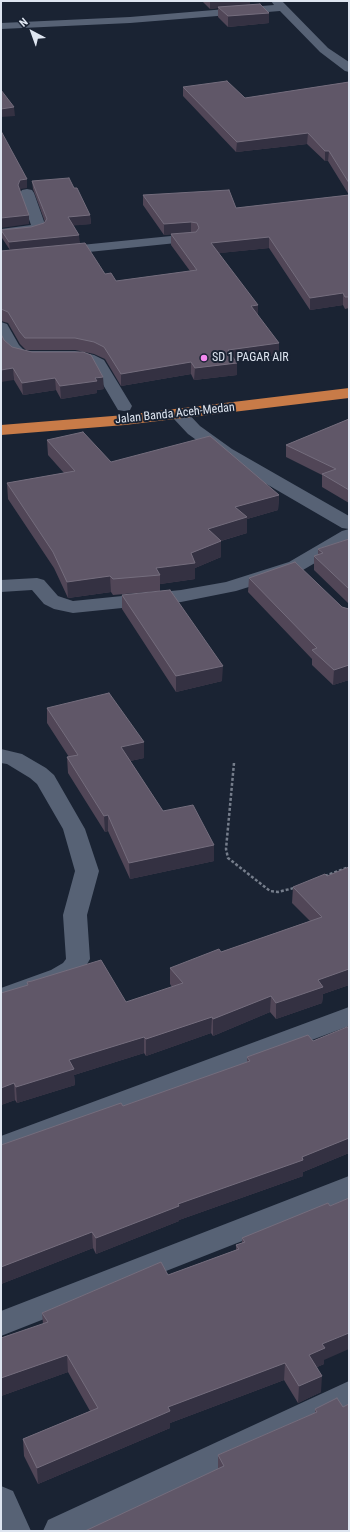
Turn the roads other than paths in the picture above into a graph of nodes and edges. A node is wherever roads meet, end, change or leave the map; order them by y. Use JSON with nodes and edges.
{"nodes":[{"id":1,"x":279,"y":4,"type":"edge"},
{"id":2,"x":1,"y":26,"type":"edge"},
{"id":3,"x":349,"y":68,"type":"edge"},
{"id":4,"x":27,"y":193,"type":"dead end"},
{"id":5,"x":1,"y":233,"type":"edge"},
{"id":6,"x":192,"y":238,"type":"edge"},
{"id":7,"x":1,"y":257,"type":"edge"},
{"id":8,"x":1,"y":327,"type":"edge"},
{"id":9,"x":349,"y":380,"type":"edge"},
{"id":10,"x":349,"y":393,"type":"edge"},
{"id":11,"x":124,"y":406,"type":"junction"},
{"id":12,"x":179,"y":414,"type":"junction"},
{"id":13,"x":1,"y":416,"type":"edge"},
{"id":14,"x":1,"y":430,"type":"edge"},
{"id":15,"x":349,"y":524,"type":"edge"},
{"id":16,"x":349,"y":535,"type":"edge"},
{"id":17,"x":296,"y":566,"type":"junction"},
{"id":18,"x":312,"y":582,"type":"edge"},
{"id":19,"x":1,"y":586,"type":"edge"},
{"id":20,"x":1,"y":756,"type":"edge"},
{"id":21,"x":1,"y":998,"type":"edge"},
{"id":22,"x":349,"y":1016,"type":"edge"},
{"id":23,"x":1,"y":1146,"type":"edge"},
{"id":24,"x":349,"y":1187,"type":"edge"},
{"id":25,"x":1,"y":1324,"type":"edge"},
{"id":26,"x":349,"y":1394,"type":"edge"},
{"id":27,"x":1,"y":1501,"type":"edge"},
{"id":28,"x":14,"y":1531,"type":"edge"},
{"id":29,"x":60,"y":1531,"type":"edge"}],
"edges":[{"from":1,"to":2,"type":"street"},
{"from":1,"to":3,"type":"street"},
{"from":4,"to":5,"type":"street"},
{"from":6,"to":7,"type":"street"},
{"from":8,"to":11,"type":"street"},
{"from":9,"to":11,"type":"highway","name":"Jalan Banda Aceh-Medan"},
{"from":10,"to":12,"type":"highway","name":"Jalan Banda Aceh-Medan"},
{"from":11,"to":13,"type":"highway","name":"Jalan Banda Aceh-Medan"},
{"from":12,"to":14,"type":"highway","name":"Jalan Banda Aceh-Medan"},
{"from":12,"to":15,"type":"street"},
{"from":16,"to":17,"type":"street"},
{"from":17,"to":18,"type":"street"},
{"from":17,"to":19,"type":"street"},
{"from":20,"to":21,"type":"street"},
{"from":22,"to":23,"type":"street"},
{"from":24,"to":25,"type":"street"},
{"from":26,"to":29,"type":"street"},
{"from":27,"to":28,"type":"street"}]}
